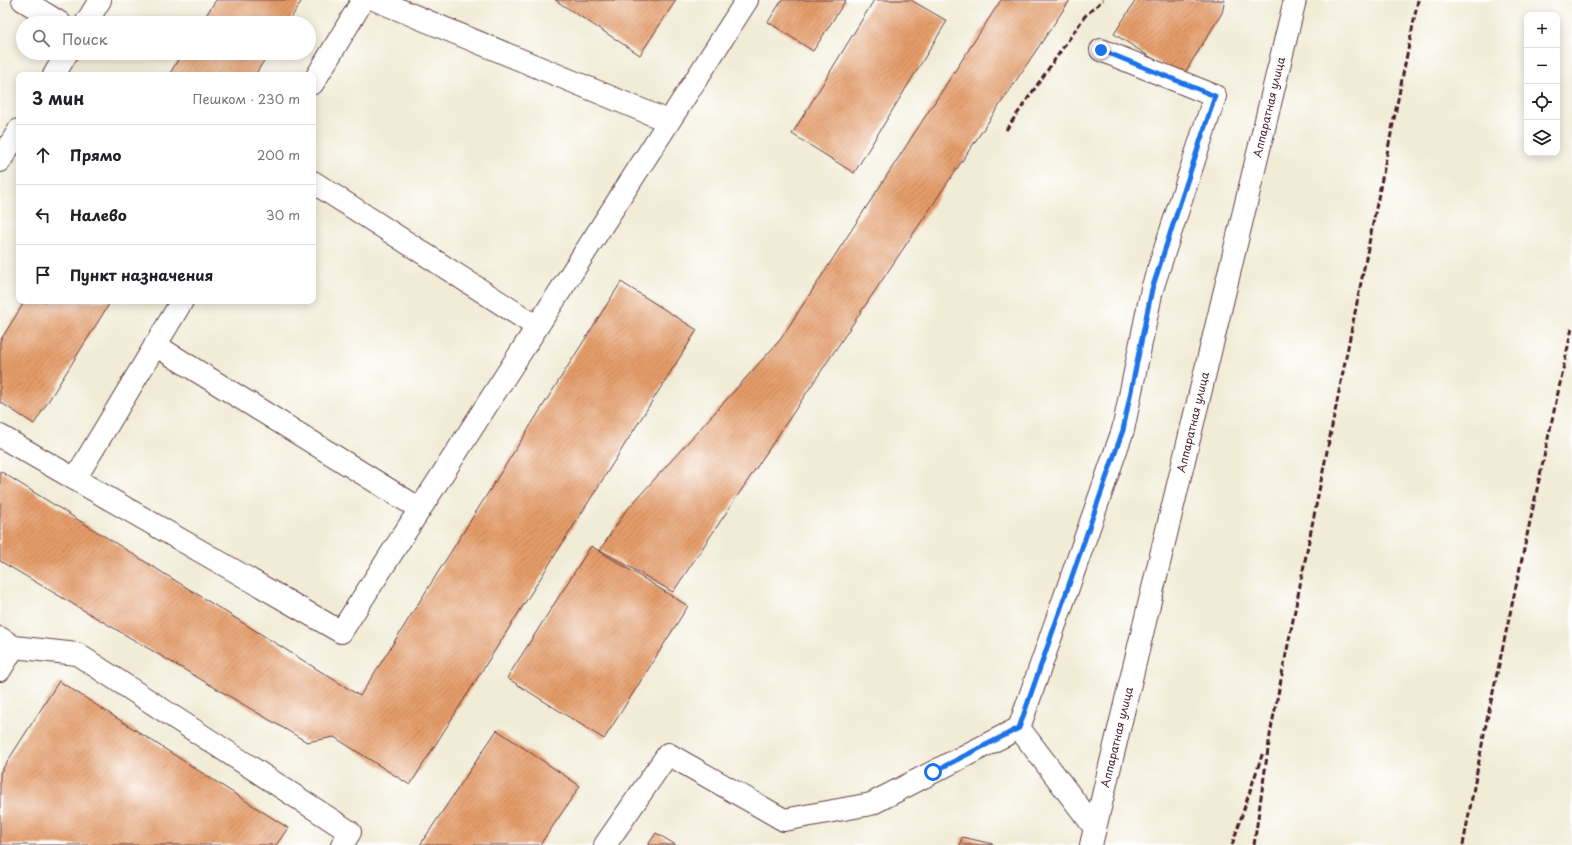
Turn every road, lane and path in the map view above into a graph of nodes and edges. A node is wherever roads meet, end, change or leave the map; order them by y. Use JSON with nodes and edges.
{"nodes":[{"id":1,"x":23,"y":0,"type":"edge"},
{"id":2,"x":100,"y":0,"type":"edge"},
{"id":3,"x":363,"y":0,"type":"edge"},
{"id":4,"x":376,"y":0,"type":"edge"},
{"id":5,"x":747,"y":0,"type":"edge"},
{"id":6,"x":1295,"y":0,"type":"edge"},
{"id":7,"x":49,"y":16,"type":"edge"},
{"id":8,"x":90,"y":16,"type":"edge"},
{"id":9,"x":1101,"y":50,"type":"dead end"},
{"id":10,"x":63,"y":60,"type":"edge"},
{"id":11,"x":56,"y":72,"type":"edge"},
{"id":12,"x":316,"y":78,"type":"edge"},
{"id":13,"x":668,"y":121,"type":"junction"},
{"id":14,"x":16,"y":135,"type":"edge"},
{"id":15,"x":0,"y":161,"type":"edge"},
{"id":16,"x":316,"y":184,"type":"edge"},
{"id":17,"x":180,"y":304,"type":"edge"},
{"id":18,"x":536,"y":326,"type":"junction"},
{"id":19,"x":155,"y":346,"type":"junction"},
{"id":20,"x":0,"y":436,"type":"edge"},
{"id":21,"x":75,"y":479,"type":"junction"},
{"id":22,"x":420,"y":509,"type":"junction"},
{"id":23,"x":7,"y":642,"type":"edge"},
{"id":24,"x":0,"y":670,"type":"edge"},
{"id":25,"x":1019,"y":728,"type":"junction"},
{"id":26,"x":1093,"y":836,"type":"edge"},
{"id":27,"x":342,"y":845,"type":"edge"},
{"id":28,"x":605,"y":845,"type":"edge"}],
"edges":[{"from":1,"to":7,"type":"street"},
{"from":2,"to":8,"type":"street"},
{"from":3,"to":12,"type":"street"},
{"from":4,"to":13,"type":"street"},
{"from":5,"to":13,"type":"street"},
{"from":6,"to":26,"type":"street","name":"Аппаратная улица"},
{"from":9,"to":25,"type":"street"},
{"from":10,"to":11,"type":"street"},
{"from":13,"to":18,"type":"street"},
{"from":14,"to":15,"type":"street"},
{"from":16,"to":18,"type":"street"},
{"from":17,"to":19,"type":"street"},
{"from":18,"to":22,"type":"street"},
{"from":19,"to":21,"type":"street"},
{"from":19,"to":22,"type":"street"},
{"from":20,"to":21,"type":"street"},
{"from":21,"to":22,"type":"street"},
{"from":23,"to":24,"type":"street"},
{"from":23,"to":27,"type":"street"},
{"from":25,"to":26,"type":"street"},
{"from":25,"to":28,"type":"street"}]}
